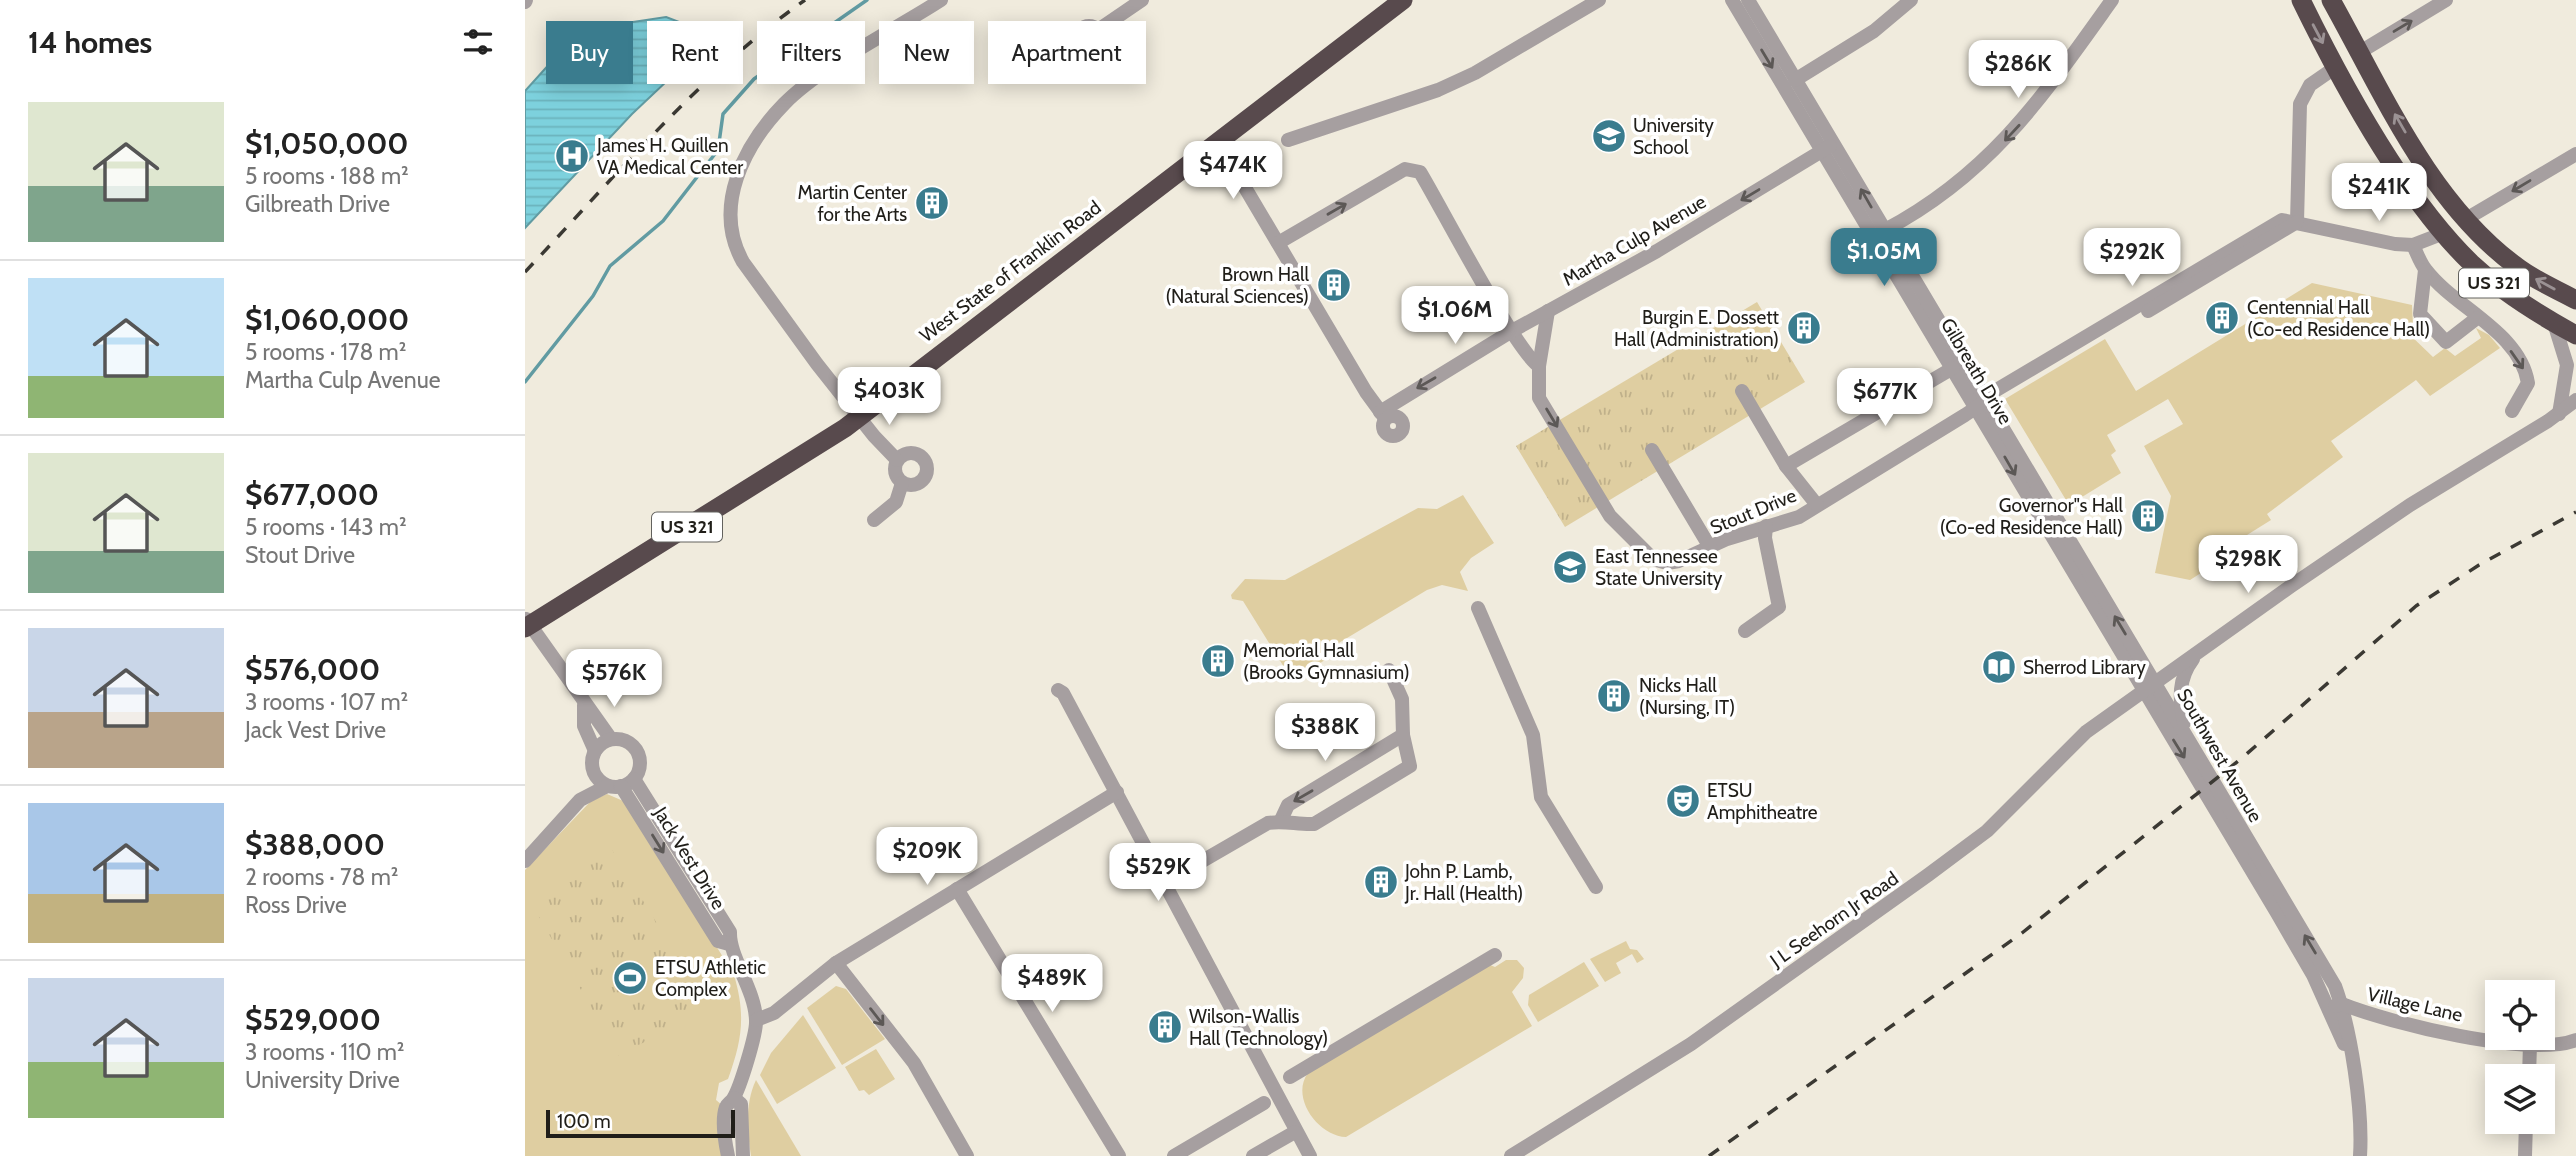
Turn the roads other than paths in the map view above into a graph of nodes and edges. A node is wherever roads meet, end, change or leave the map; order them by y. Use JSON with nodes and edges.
{"nodes":[{"id":1,"x":940,"y":0,"type":"edge"},
{"id":2,"x":1142,"y":0,"type":"edge"},
{"id":3,"x":1403,"y":0,"type":"edge"},
{"id":4,"x":1599,"y":0,"type":"edge"},
{"id":5,"x":1732,"y":0,"type":"edge"},
{"id":6,"x":1748,"y":0,"type":"edge"},
{"id":7,"x":1911,"y":0,"type":"edge"},
{"id":8,"x":2112,"y":0,"type":"edge"},
{"id":9,"x":2301,"y":0,"type":"edge"},
{"id":10,"x":2331,"y":0,"type":"edge"},
{"id":11,"x":2446,"y":0,"type":"edge"},
{"id":12,"x":1111,"y":21,"type":"edge"},
{"id":13,"x":2360,"y":52,"type":"junction"},
{"id":14,"x":2336,"y":67,"type":"junction"},
{"id":15,"x":1795,"y":80,"type":"junction"},
{"id":16,"x":1288,"y":140,"type":"dead end"},
{"id":17,"x":1218,"y":142,"type":"junction"},
{"id":18,"x":1828,"y":147,"type":"junction"},
{"id":19,"x":2576,"y":154,"type":"edge"},
{"id":20,"x":2466,"y":219,"type":"junction"},
{"id":21,"x":2297,"y":222,"type":"junction"},
{"id":22,"x":1885,"y":230,"type":"junction"},
{"id":23,"x":2444,"y":233,"type":"junction"},
{"id":24,"x":1278,"y":243,"type":"junction"},
{"id":25,"x":2413,"y":245,"type":"junction"},
{"id":26,"x":2425,"y":270,"type":"junction"},
{"id":27,"x":2576,"y":300,"type":"edge"},
{"id":28,"x":1548,"y":311,"type":"junction"},
{"id":29,"x":2477,"y":318,"type":"junction"},
{"id":30,"x":2554,"y":323,"type":"junction"},
{"id":31,"x":1512,"y":331,"type":"junction"},
{"id":32,"x":2576,"y":335,"type":"edge"},
{"id":33,"x":1539,"y":366,"type":"junction"},
{"id":34,"x":1953,"y":368,"type":"junction"},
{"id":35,"x":1742,"y":390,"type":"dead end"},
{"id":36,"x":2576,"y":400,"type":"edge"},
{"id":37,"x":1981,"y":404,"type":"junction"},
{"id":38,"x":2512,"y":411,"type":"dead end"},
{"id":39,"x":2559,"y":414,"type":"junction"},
{"id":40,"x":859,"y":416,"type":"junction"},
{"id":41,"x":1652,"y":450,"type":"dead end"},
{"id":42,"x":897,"y":460,"type":"junction"},
{"id":43,"x":1793,"y":462,"type":"junction"},
{"id":44,"x":902,"y":482,"type":"junction"},
{"id":45,"x":1817,"y":505,"type":"junction"},
{"id":46,"x":874,"y":520,"type":"dead end"},
{"id":47,"x":1766,"y":526,"type":"junction"},
{"id":48,"x":1711,"y":549,"type":"junction"},
{"id":49,"x":1478,"y":608,"type":"dead end"},
{"id":50,"x":527,"y":623,"type":"edge"},
{"id":51,"x":1745,"y":631,"type":"dead end"},
{"id":52,"x":2196,"y":655,"type":"junction"},
{"id":53,"x":1389,"y":670,"type":"dead end"},
{"id":54,"x":2150,"y":687,"type":"junction"},
{"id":55,"x":1058,"y":690,"type":"dead end"},
{"id":56,"x":584,"y":705,"type":"junction"},
{"id":57,"x":2186,"y":733,"type":"junction"},
{"id":58,"x":1403,"y":735,"type":"junction"},
{"id":59,"x":611,"y":740,"type":"junction"},
{"id":60,"x":595,"y":751,"type":"junction"},
{"id":61,"x":592,"y":767,"type":"junction"},
{"id":62,"x":621,"y":784,"type":"junction"},
{"id":63,"x":1117,"y":792,"type":"junction"},
{"id":64,"x":580,"y":800,"type":"junction"},
{"id":65,"x":1281,"y":820,"type":"junction"},
{"id":66,"x":525,"y":860,"type":"edge"},
{"id":67,"x":1166,"y":882,"type":"junction"},
{"id":68,"x":1596,"y":887,"type":"dead end"},
{"id":69,"x":957,"y":889,"type":"junction"},
{"id":70,"x":1495,"y":955,"type":"dead end"},
{"id":71,"x":836,"y":963,"type":"junction"},
{"id":72,"x":2335,"y":1006,"type":"junction"},
{"id":73,"x":756,"y":1020,"type":"junction"},
{"id":74,"x":2485,"y":1038,"type":"edge"},
{"id":75,"x":2576,"y":1040,"type":"edge"},
{"id":76,"x":2555,"y":1045,"type":"edge"},
{"id":77,"x":1290,"y":1077,"type":"dead end"},
{"id":78,"x":734,"y":1098,"type":"junction"},
{"id":79,"x":1264,"y":1103,"type":"dead end"},
{"id":80,"x":1295,"y":1132,"type":"junction"},
{"id":81,"x":2526,"y":1134,"type":"edge"},
{"id":82,"x":728,"y":1156,"type":"edge"},
{"id":83,"x":743,"y":1156,"type":"edge"},
{"id":84,"x":967,"y":1156,"type":"edge"},
{"id":85,"x":1119,"y":1156,"type":"edge"},
{"id":86,"x":1174,"y":1156,"type":"edge"},
{"id":87,"x":1253,"y":1156,"type":"edge"},
{"id":88,"x":1310,"y":1156,"type":"edge"},
{"id":89,"x":1511,"y":1156,"type":"edge"},
{"id":90,"x":2360,"y":1156,"type":"edge"},
{"id":91,"x":2525,"y":1156,"type":"edge"}],
"edges":[{"from":1,"to":40,"type":"street"},
{"from":2,"to":12,"type":"street"},
{"from":3,"to":17,"type":"highway","name":"West State of Franklin Road","number":"US 321"},
{"from":4,"to":16,"type":"street"},
{"from":5,"to":18,"type":"street","name":"Gilbreath Drive","one_way":true},
{"from":6,"to":15,"type":"street","name":"Gilbreath Drive"},
{"from":7,"to":15,"type":"street"},
{"from":8,"to":22,"type":"street","one_way":true},
{"from":9,"to":14,"type":"highway","number":"US 321","one_way":true},
{"from":10,"to":13,"type":"highway","number":"US 321"},
{"from":13,"to":11,"type":"street","one_way":true},
{"from":13,"to":14,"type":"highway"},
{"from":20,"to":13,"type":"highway","number":"US 321","one_way":true},
{"from":14,"to":21,"type":"street"},
{"from":14,"to":23,"type":"highway","number":"US 321"},
{"from":15,"to":18,"type":"street","name":"Gilbreath Drive"},
{"from":17,"to":24,"type":"street"},
{"from":17,"to":40,"type":"highway","name":"West State of Franklin Road","number":"US 321"},
{"from":22,"to":18,"type":"street","name":"Gilbreath Drive","one_way":true},
{"from":18,"to":28,"type":"street","name":"Martha Culp Avenue","one_way":true},
{"from":18,"to":34,"type":"street","name":"Gilbreath Drive"},
{"from":19,"to":20,"type":"street","one_way":true},
{"from":20,"to":23,"type":"highway"},
{"from":27,"to":20,"type":"highway","number":"US 321","one_way":true},
{"from":21,"to":25,"type":"street"},
{"from":21,"to":37,"type":"street","name":"Stout Drive"},
{"from":22,"to":37,"type":"street","name":"Gilbreath Drive"},
{"from":23,"to":25,"type":"street"},
{"from":23,"to":30,"type":"highway","number":"US 321"},
{"from":24,"to":31,"type":"street","one_way":true},
{"from":31,"to":24,"type":"street","name":"Martha Culp Avenue","one_way":true},
{"from":25,"to":26,"type":"street"},
{"from":26,"to":29,"type":"street"},
{"from":26,"to":29,"type":"street"},
{"from":28,"to":31,"type":"street","name":"Martha Culp Avenue"},
{"from":28,"to":33,"type":"street","name":"Stout Drive"},
{"from":29,"to":38,"type":"street","one_way":true},
{"from":30,"to":32,"type":"highway","number":"US 321"},
{"from":30,"to":39,"type":"street"},
{"from":31,"to":33,"type":"street"},
{"from":33,"to":48,"type":"street","name":"Stout Drive","one_way":true},
{"from":34,"to":37,"type":"street","name":"Gilbreath Drive"},
{"from":34,"to":43,"type":"street"},
{"from":35,"to":43,"type":"street"},
{"from":36,"to":39,"type":"street","name":"Southwest Avenue"},
{"from":37,"to":45,"type":"street","name":"Stout Drive"},
{"from":37,"to":54,"type":"street","name":"Gilbreath Drive"},
{"from":39,"to":52,"type":"street","name":"Southwest Avenue"},
{"from":40,"to":42,"type":"street"},
{"from":40,"to":50,"type":"highway","name":"West State of Franklin Road","number":"US 321"},
{"from":41,"to":48,"type":"street"},
{"from":42,"to":44,"type":"street"},
{"from":42,"to":44,"type":"street"},
{"from":43,"to":45,"type":"street"},
{"from":44,"to":46,"type":"street"},
{"from":45,"to":47,"type":"street","name":"Stout Drive"},
{"from":47,"to":48,"type":"street","name":"Stout Drive"},
{"from":47,"to":51,"type":"street"},
{"from":49,"to":68,"type":"street"},
{"from":50,"to":56,"type":"street"},
{"from":52,"to":54,"type":"street","name":"Southwest Avenue"},
{"from":52,"to":57,"type":"street"},
{"from":53,"to":58,"type":"street"},
{"from":54,"to":57,"type":"street","name":"Southwest Avenue"},
{"from":54,"to":72,"type":"street","name":"Southwest Avenue","one_way":true},
{"from":54,"to":89,"type":"street","name":"J L Seehorn Jr Road"},
{"from":55,"to":63,"type":"street"},
{"from":56,"to":59,"type":"street"},
{"from":56,"to":60,"type":"street"},
{"from":72,"to":57,"type":"street","name":"Southwest Avenue","one_way":true},
{"from":58,"to":65,"type":"street","one_way":true},
{"from":58,"to":65,"type":"street"},
{"from":59,"to":60,"type":"street"},
{"from":59,"to":62,"type":"street"},
{"from":60,"to":61,"type":"street"},
{"from":61,"to":62,"type":"street"},
{"from":61,"to":64,"type":"street"},
{"from":62,"to":64,"type":"street"},
{"from":62,"to":73,"type":"street","name":"Jack Vest Drive"},
{"from":63,"to":67,"type":"street"},
{"from":63,"to":69,"type":"street"},
{"from":64,"to":66,"type":"street"},
{"from":65,"to":67,"type":"street"},
{"from":67,"to":80,"type":"street"},
{"from":69,"to":71,"type":"street"},
{"from":69,"to":85,"type":"street"},
{"from":70,"to":77,"type":"street"},
{"from":71,"to":73,"type":"street"},
{"from":71,"to":84,"type":"street","one_way":true},
{"from":72,"to":74,"type":"street","name":"Village Lane"},
{"from":72,"to":90,"type":"street","name":"Southwest Avenue"},
{"from":73,"to":78,"type":"street","name":"Jack Vest Drive"},
{"from":75,"to":76,"type":"street","name":"Village Lane"},
{"from":78,"to":82,"type":"street","name":"Jack Vest Drive"},
{"from":78,"to":83,"type":"street"},
{"from":79,"to":86,"type":"street"},
{"from":80,"to":87,"type":"street"},
{"from":80,"to":88,"type":"street"},
{"from":81,"to":91,"type":"street"}]}
